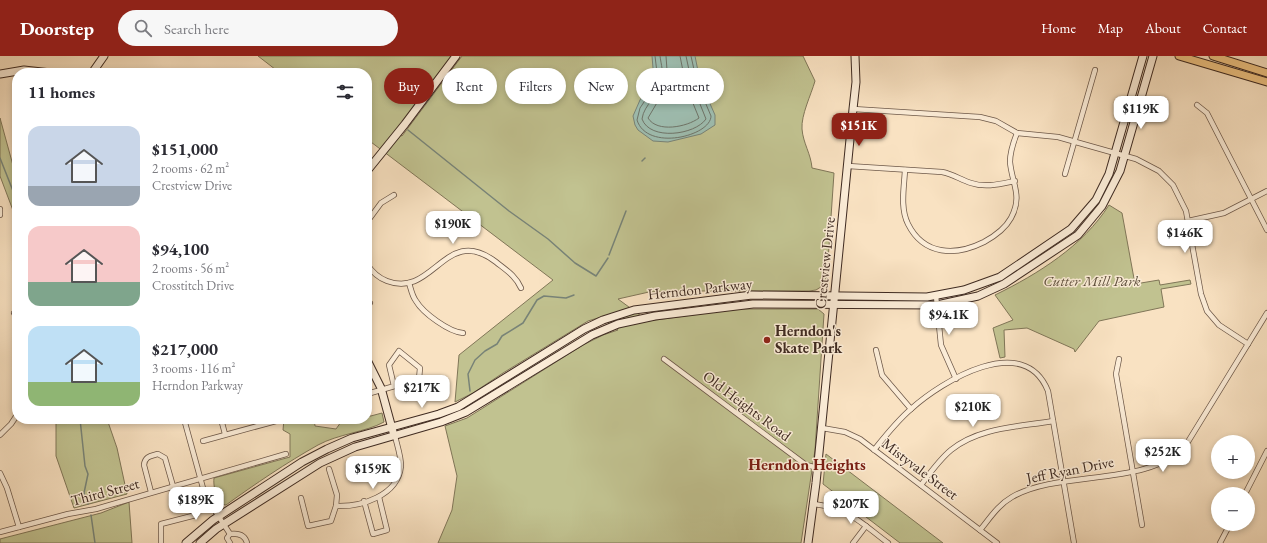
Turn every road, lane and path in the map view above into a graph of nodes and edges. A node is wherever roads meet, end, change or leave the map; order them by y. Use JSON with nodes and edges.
{"nodes":[{"id":1,"x":104,"y":56,"type":"edge"},
{"id":2,"x":456,"y":56,"type":"edge"},
{"id":3,"x":855,"y":56,"type":"edge"},
{"id":4,"x":1143,"y":56,"type":"edge"},
{"id":5,"x":1153,"y":56,"type":"edge"},
{"id":6,"x":1179,"y":56,"type":"edge"},
{"id":7,"x":1213,"y":56,"type":"edge"},
{"id":8,"x":96,"y":68,"type":"edge"},
{"id":9,"x":1095,"y":70,"type":"dead end"},
{"id":10,"x":12,"y":72,"type":"edge"},
{"id":11,"x":1267,"y":72,"type":"edge"},
{"id":12,"x":0,"y":74,"type":"edge"},
{"id":13,"x":1267,"y":82,"type":"edge"},
{"id":14,"x":1197,"y":105,"type":"dead end"},
{"id":15,"x":853,"y":109,"type":"junction"},
{"id":16,"x":1017,"y":133,"type":"junction"},
{"id":17,"x":1075,"y":141,"type":"junction"},
{"id":18,"x":1116,"y":153,"type":"junction"},
{"id":19,"x":1124,"y":156,"type":"junction"},
{"id":20,"x":372,"y":164,"type":"edge"},
{"id":21,"x":848,"y":166,"type":"junction"},
{"id":22,"x":905,"y":170,"type":"junction"},
{"id":23,"x":1065,"y":174,"type":"dead end"},
{"id":24,"x":1015,"y":181,"type":"junction"},
{"id":25,"x":1267,"y":191,"type":"edge"},
{"id":26,"x":394,"y":195,"type":"dead end"},
{"id":27,"x":1252,"y":199,"type":"junction"},
{"id":28,"x":0,"y":209,"type":"edge"},
{"id":29,"x":0,"y":215,"type":"edge"},
{"id":30,"x":372,"y":215,"type":"edge"},
{"id":31,"x":1188,"y":221,"type":"junction"},
{"id":32,"x":1267,"y":230,"type":"edge"},
{"id":33,"x":372,"y":271,"type":"edge"},
{"id":34,"x":409,"y":283,"type":"junction"},
{"id":35,"x":521,"y":288,"type":"dead end"},
{"id":36,"x":834,"y":296,"type":"junction"},
{"id":37,"x":936,"y":296,"type":"junction"},
{"id":38,"x":833,"y":305,"type":"junction"},
{"id":39,"x":937,"y":305,"type":"junction"},
{"id":40,"x":1267,"y":313,"type":"edge"},
{"id":41,"x":463,"y":333,"type":"dead end"},
{"id":42,"x":1248,"y":344,"type":"junction"},
{"id":43,"x":876,"y":350,"type":"dead end"},
{"id":44,"x":664,"y":359,"type":"dead end"},
{"id":45,"x":1119,"y":359,"type":"dead end"},
{"id":46,"x":372,"y":370,"type":"edge"},
{"id":47,"x":956,"y":379,"type":"junction"},
{"id":48,"x":394,"y":386,"type":"junction"},
{"id":49,"x":382,"y":390,"type":"junction"},
{"id":50,"x":372,"y":393,"type":"edge"},
{"id":51,"x":911,"y":409,"type":"junction"},
{"id":52,"x":12,"y":421,"type":"edge"},
{"id":53,"x":1053,"y":421,"type":"junction"},
{"id":54,"x":185,"y":424,"type":"edge"},
{"id":55,"x":222,"y":424,"type":"edge"},
{"id":56,"x":264,"y":424,"type":"edge"},
{"id":57,"x":392,"y":428,"type":"junction"},
{"id":58,"x":822,"y":428,"type":"junction"},
{"id":59,"x":225,"y":434,"type":"junction"},
{"id":60,"x":0,"y":435,"type":"edge"},
{"id":61,"x":395,"y":436,"type":"junction"},
{"id":62,"x":203,"y":441,"type":"dead end"},
{"id":63,"x":874,"y":450,"type":"junction"},
{"id":64,"x":1267,"y":451,"type":"edge"},
{"id":65,"x":286,"y":454,"type":"dead end"},
{"id":66,"x":818,"y":468,"type":"junction"},
{"id":67,"x":329,"y":469,"type":"dead end"},
{"id":68,"x":1132,"y":471,"type":"junction"},
{"id":69,"x":0,"y":473,"type":"edge"},
{"id":70,"x":201,"y":479,"type":"junction"},
{"id":71,"x":1064,"y":482,"type":"junction"},
{"id":72,"x":921,"y":485,"type":"junction"},
{"id":73,"x":173,"y":486,"type":"junction"},
{"id":74,"x":1249,"y":487,"type":"edge"},
{"id":75,"x":151,"y":492,"type":"junction"},
{"id":76,"x":378,"y":497,"type":"junction"},
{"id":77,"x":301,"y":498,"type":"dead end"},
{"id":78,"x":364,"y":501,"type":"junction"},
{"id":79,"x":814,"y":504,"type":"junction"},
{"id":80,"x":336,"y":506,"type":"junction"},
{"id":81,"x":196,"y":514,"type":"dead end"},
{"id":82,"x":219,"y":516,"type":"junction"},
{"id":83,"x":224,"y":524,"type":"junction"},
{"id":84,"x":1142,"y":525,"type":"dead end"},
{"id":85,"x":866,"y":526,"type":"junction"},
{"id":86,"x":19,"y":527,"type":"junction"},
{"id":87,"x":980,"y":530,"type":"junction"},
{"id":88,"x":1226,"y":531,"type":"edge"},
{"id":89,"x":0,"y":532,"type":"edge"},
{"id":90,"x":230,"y":534,"type":"junction"},
{"id":91,"x":161,"y":543,"type":"edge"},
{"id":92,"x":186,"y":543,"type":"edge"},
{"id":93,"x":200,"y":543,"type":"edge"},
{"id":94,"x":230,"y":543,"type":"edge"},
{"id":95,"x":247,"y":543,"type":"edge"},
{"id":96,"x":808,"y":543,"type":"edge"},
{"id":97,"x":853,"y":543,"type":"edge"},
{"id":98,"x":888,"y":543,"type":"edge"},
{"id":99,"x":997,"y":543,"type":"edge"},
{"id":100,"x":1074,"y":543,"type":"edge"},
{"id":101,"x":1220,"y":543,"type":"edge"}],
"edges":[{"from":1,"to":8,"type":"main road"},
{"from":2,"to":20,"type":"main road"},
{"from":3,"to":15,"type":"main road","name":"Crestview Drive"},
{"from":4,"to":18,"type":"main road","name":"Herndon Parkway"},
{"from":5,"to":19,"type":"main road","name":"Herndon Parkway"},
{"from":6,"to":13,"type":"main road"},
{"from":7,"to":11,"type":"main road"},
{"from":9,"to":17,"type":"street"},
{"from":10,"to":12,"type":"main road"},
{"from":14,"to":27,"type":"street"},
{"from":15,"to":16,"type":"street"},
{"from":15,"to":21,"type":"main road","name":"Crestview Drive"},
{"from":16,"to":17,"type":"street"},
{"from":16,"to":24,"type":"street"},
{"from":17,"to":18,"type":"street"},
{"from":17,"to":23,"type":"street"},
{"from":18,"to":19,"type":"street"},
{"from":18,"to":37,"type":"main road","name":"Herndon Parkway"},
{"from":19,"to":31,"type":"street"},
{"from":19,"to":39,"type":"main road","name":"Herndon Parkway"},
{"from":21,"to":22,"type":"street"},
{"from":21,"to":36,"type":"main road","name":"Crestview Drive"},
{"from":22,"to":24,"type":"street"},
{"from":22,"to":24,"type":"street"},
{"from":25,"to":27,"type":"street"},
{"from":26,"to":30,"type":"street"},
{"from":27,"to":31,"type":"street"},
{"from":27,"to":32,"type":"street"},
{"from":28,"to":29,"type":"street"},
{"from":31,"to":42,"type":"street"},
{"from":33,"to":34,"type":"street"},
{"from":34,"to":35,"type":"street"},
{"from":34,"to":41,"type":"street"},
{"from":36,"to":37,"type":"main road","name":"Herndon Parkway"},
{"from":36,"to":38,"type":"main road","name":"Crestview Drive"},
{"from":36,"to":57,"type":"main road","name":"Herndon Parkway"},
{"from":37,"to":39,"type":"street"},
{"from":38,"to":39,"type":"main road","name":"Herndon Parkway"},
{"from":38,"to":58,"type":"main road","name":"Crestview Drive"},
{"from":38,"to":61,"type":"main road","name":"Herndon Parkway"},
{"from":39,"to":47,"type":"street"},
{"from":40,"to":42,"type":"street","name":"Jeff Ryan Drive"},
{"from":42,"to":68,"type":"street","name":"Jeff Ryan Drive"},
{"from":43,"to":51,"type":"street"},
{"from":44,"to":66,"type":"street","name":"Old Heights Road"},
{"from":45,"to":68,"type":"street"},
{"from":46,"to":49,"type":"main road"},
{"from":47,"to":51,"type":"street"},
{"from":47,"to":53,"type":"street"},
{"from":48,"to":48,"type":"street"},
{"from":48,"to":49,"type":"street"},
{"from":49,"to":50,"type":"street"},
{"from":49,"to":57,"type":"main road"},
{"from":51,"to":63,"type":"street"},
{"from":52,"to":60,"type":"street"},
{"from":53,"to":71,"type":"street"},
{"from":53,"to":72,"type":"street"},
{"from":54,"to":70,"type":"street"},
{"from":55,"to":59,"type":"street"},
{"from":56,"to":59,"type":"street"},
{"from":57,"to":61,"type":"main road"},
{"from":57,"to":82,"type":"main road","name":"Herndon Parkway"},
{"from":58,"to":63,"type":"street","name":"Mistyvale Street"},
{"from":58,"to":66,"type":"main road","name":"Crestview Drive"},
{"from":59,"to":62,"type":"street"},
{"from":61,"to":76,"type":"street"},
{"from":61,"to":83,"type":"main road","name":"Herndon Parkway"},
{"from":63,"to":72,"type":"street","name":"Mistyvale Street"},
{"from":64,"to":74,"type":"street"},
{"from":65,"to":70,"type":"street","name":"Third Street"},
{"from":66,"to":79,"type":"main road","name":"Crestview Drive"},
{"from":67,"to":80,"type":"street"},
{"from":68,"to":71,"type":"street","name":"Jeff Ryan Drive"},
{"from":68,"to":84,"type":"street"},
{"from":69,"to":86,"type":"street"},
{"from":70,"to":73,"type":"street","name":"Third Street"},
{"from":70,"to":82,"type":"street"},
{"from":71,"to":87,"type":"street","name":"Jeff Ryan Drive"},
{"from":71,"to":100,"type":"street"},
{"from":72,"to":87,"type":"street","name":"Mistyvale Street"},
{"from":73,"to":75,"type":"street","name":"Third Street"},
{"from":73,"to":75,"type":"street"},
{"from":75,"to":86,"type":"street","name":"Third Street"},
{"from":76,"to":78,"type":"street"},
{"from":76,"to":78,"type":"street"},
{"from":77,"to":80,"type":"street"},
{"from":78,"to":80,"type":"street"},
{"from":79,"to":85,"type":"street"},
{"from":79,"to":96,"type":"main road","name":"Crestview Drive"},
{"from":81,"to":91,"type":"street"},
{"from":82,"to":83,"type":"street"},
{"from":82,"to":92,"type":"main road","name":"Herndon Parkway"},
{"from":83,"to":90,"type":"street"},
{"from":83,"to":93,"type":"main road","name":"Herndon Parkway"},
{"from":85,"to":97,"type":"street"},
{"from":85,"to":98,"type":"street"},
{"from":86,"to":89,"type":"street","name":"Third Street"},
{"from":87,"to":99,"type":"street","name":"Mistyvale Street"},
{"from":88,"to":101,"type":"street"},
{"from":90,"to":94,"type":"street"},
{"from":90,"to":95,"type":"street"}]}
